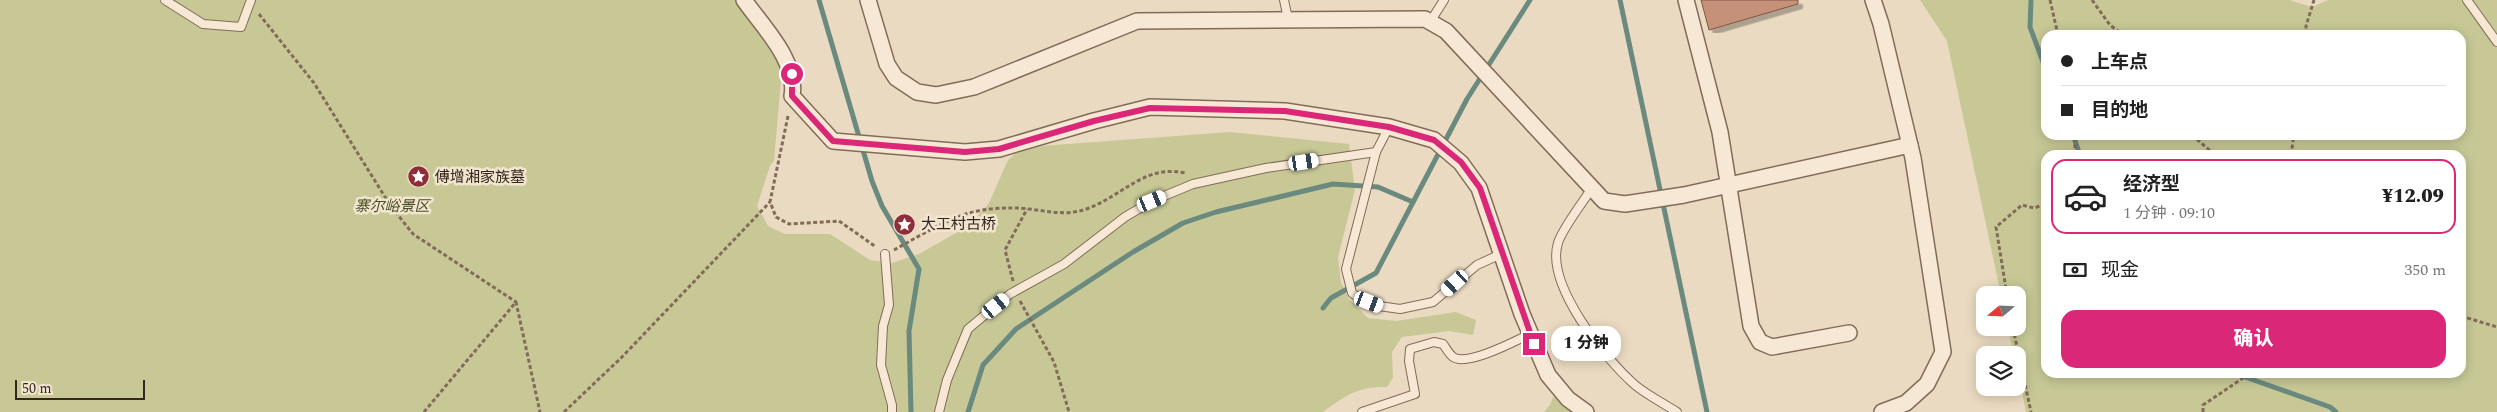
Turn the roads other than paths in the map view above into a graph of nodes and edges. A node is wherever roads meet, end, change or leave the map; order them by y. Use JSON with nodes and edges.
{"nodes":[{"id":1,"x":165,"y":0,"type":"edge"},
{"id":2,"x":744,"y":0,"type":"edge"},
{"id":3,"x":868,"y":0,"type":"edge"},
{"id":4,"x":1284,"y":0,"type":"edge"},
{"id":5,"x":1444,"y":0,"type":"edge"},
{"id":6,"x":1686,"y":0,"type":"edge"},
{"id":7,"x":1873,"y":0,"type":"edge"},
{"id":8,"x":2467,"y":0,"type":"edge"},
{"id":9,"x":250,"y":1,"type":"edge"},
{"id":10,"x":1288,"y":19,"type":"junction"},
{"id":11,"x":1430,"y":22,"type":"junction"},
{"id":12,"x":2497,"y":42,"type":"edge"},
{"id":13,"x":1389,"y":127,"type":"junction"},
{"id":14,"x":1910,"y":145,"type":"junction"},
{"id":15,"x":1376,"y":152,"type":"junction"},
{"id":16,"x":1729,"y":185,"type":"junction"},
{"id":17,"x":1592,"y":188,"type":"junction"},
{"id":18,"x":886,"y":254,"type":"road end"},
{"id":19,"x":1501,"y":254,"type":"junction"},
{"id":20,"x":1849,"y":333,"type":"dead end"},
{"id":21,"x":1530,"y":334,"type":"junction"},
{"id":22,"x":892,"y":412,"type":"edge"},
{"id":23,"x":939,"y":412,"type":"edge"},
{"id":24,"x":1362,"y":412,"type":"edge"},
{"id":25,"x":1586,"y":412,"type":"edge"},
{"id":26,"x":1677,"y":412,"type":"edge"},
{"id":27,"x":1882,"y":412,"type":"edge"}],
"edges":[{"from":1,"to":9,"type":"lane"},
{"from":2,"to":13,"type":"street"},
{"from":3,"to":10,"type":"street"},
{"from":4,"to":10,"type":"lane"},
{"from":5,"to":11,"type":"lane"},
{"from":6,"to":16,"type":"street"},
{"from":7,"to":14,"type":"street"},
{"from":8,"to":12,"type":"lane"},
{"from":10,"to":11,"type":"street"},
{"from":11,"to":17,"type":"street"},
{"from":13,"to":15,"type":"lane"},
{"from":13,"to":19,"type":"street"},
{"from":14,"to":16,"type":"street"},
{"from":14,"to":27,"type":"street"},
{"from":15,"to":19,"type":"lane"},
{"from":15,"to":23,"type":"lane"},
{"from":16,"to":17,"type":"street"},
{"from":16,"to":20,"type":"street"},
{"from":17,"to":26,"type":"lane"},
{"from":18,"to":22,"type":"lane"},
{"from":19,"to":21,"type":"street"},
{"from":21,"to":24,"type":"lane"},
{"from":21,"to":25,"type":"street"}]}
